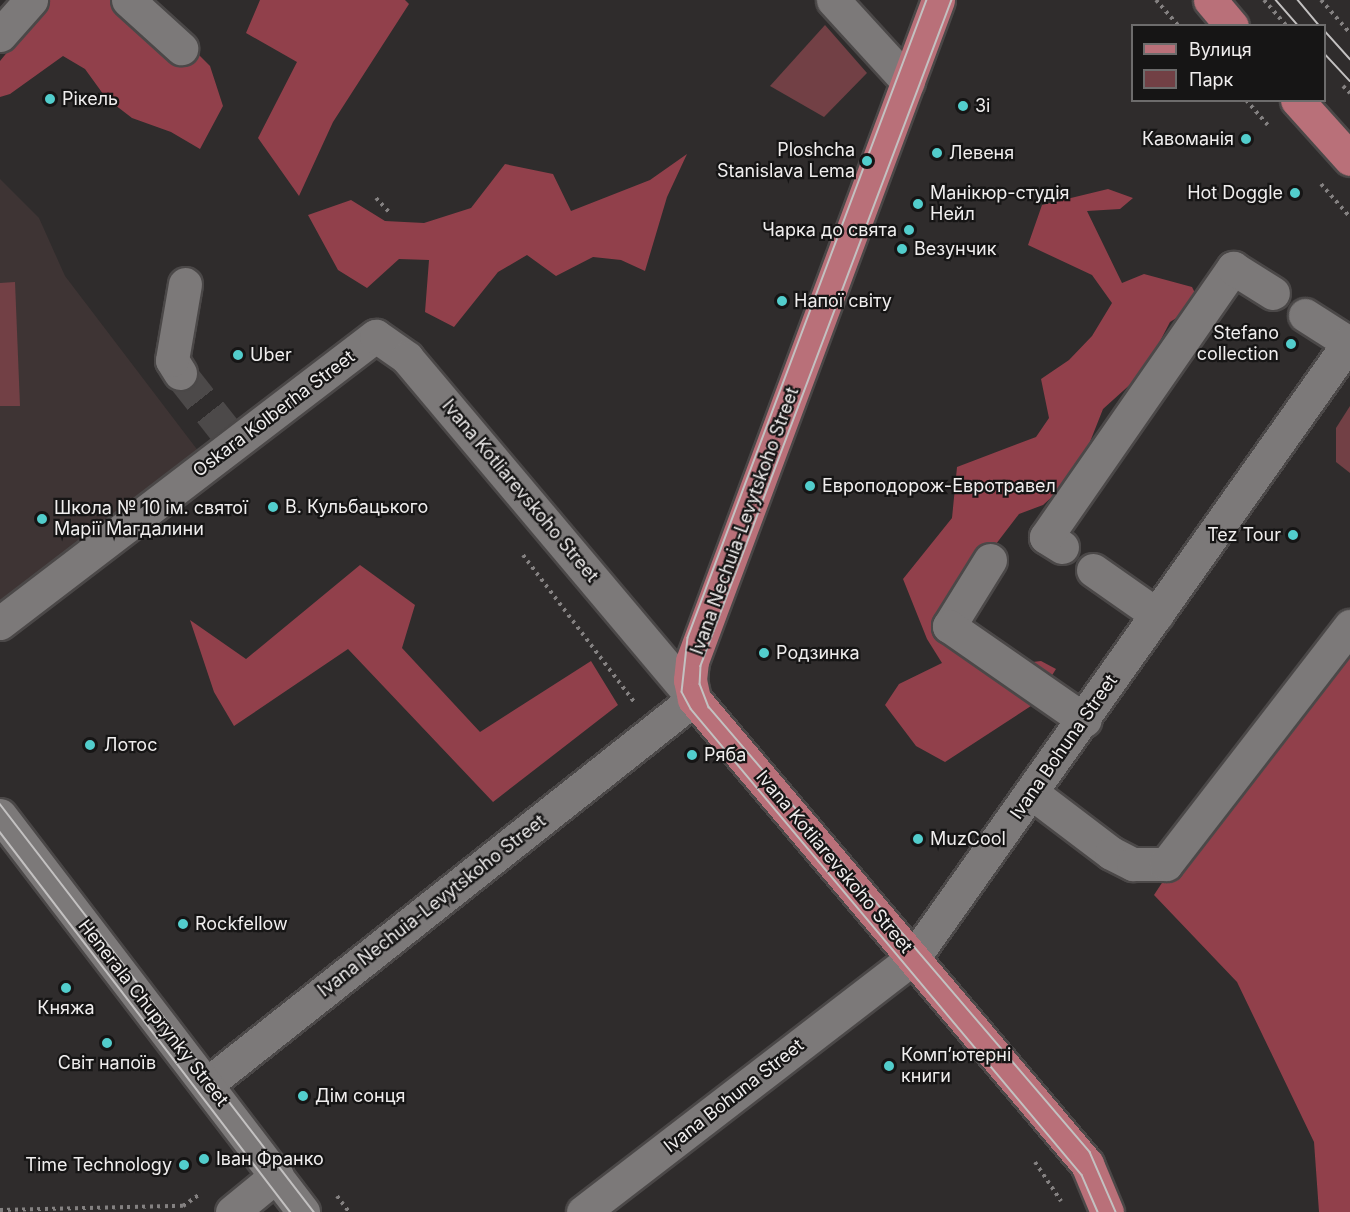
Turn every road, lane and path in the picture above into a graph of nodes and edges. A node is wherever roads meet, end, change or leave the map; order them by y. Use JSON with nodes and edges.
{"nodes":[{"id":1,"x":31,"y":0,"type":"edge"},
{"id":2,"x":128,"y":0,"type":"edge"},
{"id":3,"x":833,"y":0,"type":"edge"},
{"id":4,"x":938,"y":0,"type":"edge"},
{"id":5,"x":1156,"y":0,"type":"edge"},
{"id":6,"x":1210,"y":0,"type":"edge"},
{"id":7,"x":1264,"y":0,"type":"edge"},
{"id":8,"x":1321,"y":0,"type":"edge"},
{"id":9,"x":1177,"y":24,"type":"edge"},
{"id":10,"x":1230,"y":24,"type":"edge"},
{"id":11,"x":1285,"y":24,"type":"edge"},
{"id":12,"x":1350,"y":33,"type":"edge"},
{"id":13,"x":0,"y":35,"type":"edge"},
{"id":14,"x":181,"y":48,"type":"dead end"},
{"id":15,"x":908,"y":82,"type":"junction"},
{"id":16,"x":1343,"y":86,"type":"dead end"},
{"id":17,"x":1350,"y":93,"type":"edge"},
{"id":18,"x":1300,"y":102,"type":"edge"},
{"id":19,"x":1350,"y":159,"type":"edge"},
{"id":20,"x":376,"y":198,"type":"dead end"},
{"id":21,"x":388,"y":212,"type":"dead end"},
{"id":22,"x":185,"y":284,"type":"dead end"},
{"id":23,"x":1273,"y":293,"type":"dead end"},
{"id":24,"x":1305,"y":315,"type":"dead end"},
{"id":25,"x":376,"y":336,"type":"joint"},
{"id":26,"x":1349,"y":342,"type":"edge"},
{"id":27,"x":180,"y":373,"type":"tunnel mouth"},
{"id":28,"x":1062,"y":547,"type":"dead end"},
{"id":29,"x":520,"y":552,"type":"dead end"},
{"id":30,"x":990,"y":560,"type":"dead end"},
{"id":31,"x":1094,"y":570,"type":"dead end"},
{"id":32,"x":1157,"y":615,"type":"junction"},
{"id":33,"x":0,"y":623,"type":"edge"},
{"id":34,"x":1350,"y":626,"type":"edge"},
{"id":35,"x":629,"y":690,"type":"dead end"},
{"id":36,"x":694,"y":699,"type":"junction"},
{"id":37,"x":1084,"y":720,"type":"junction"},
{"id":38,"x":1032,"y":793,"type":"junction"},
{"id":39,"x":0,"y":815,"type":"edge"},
{"id":40,"x":914,"y":957,"type":"junction"},
{"id":41,"x":207,"y":1084,"type":"junction"},
{"id":42,"x":278,"y":1175,"type":"junction"},
{"id":43,"x":210,"y":1187,"type":"dead end"},
{"id":44,"x":0,"y":1210,"type":"edge"},
{"id":45,"x":232,"y":1212,"type":"edge"},
{"id":46,"x":303,"y":1212,"type":"edge"},
{"id":47,"x":583,"y":1212,"type":"edge"},
{"id":48,"x":1107,"y":1212,"type":"edge"}],
"edges":[{"from":1,"to":13,"type":"street"},
{"from":2,"to":14,"type":"street"},
{"from":3,"to":15,"type":"street"},
{"from":4,"to":15,"type":"main road","name":"Ivana Nechuia-Levytskoho Street"},
{"from":5,"to":9,"type":"path"},
{"from":6,"to":10,"type":"main road"},
{"from":7,"to":11,"type":"path"},
{"from":8,"to":12,"type":"path"},
{"from":15,"to":36,"type":"main road","name":"Ivana Nechuia-Levytskoho Street"},
{"from":16,"to":17,"type":"path"},
{"from":18,"to":19,"type":"main road"},
{"from":20,"to":21,"type":"path"},
{"from":22,"to":27,"type":"street"},
{"from":23,"to":28,"type":"street"},
{"from":24,"to":26,"type":"street"},
{"from":25,"to":33,"type":"street","name":"Oskara Kolberha Street"},
{"from":25,"to":36,"type":"street","name":"Ivana Kotliarevskoho Street"},
{"from":26,"to":32,"type":"street","name":"Ivana Bohuna Street"},
{"from":29,"to":35,"type":"path"},
{"from":30,"to":37,"type":"street"},
{"from":31,"to":32,"type":"street"},
{"from":32,"to":37,"type":"street","name":"Ivana Bohuna Street"},
{"from":34,"to":38,"type":"street"},
{"from":36,"to":40,"type":"main road","name":"Ivana Kotliarevskoho Street"},
{"from":36,"to":41,"type":"street","name":"Ivana Nechuia-Levytskoho Street"},
{"from":37,"to":38,"type":"street","name":"Ivana Bohuna Street"},
{"from":38,"to":40,"type":"street","name":"Ivana Bohuna Street"},
{"from":39,"to":41,"type":"street","name":"Henerala Chuprynky Street"},
{"from":40,"to":47,"type":"street","name":"Ivana Bohuna Street"},
{"from":40,"to":48,"type":"main road","name":"Ivana Kotliarevskoho Street"},
{"from":41,"to":42,"type":"street","name":"Henerala Chuprynky Street"},
{"from":42,"to":45,"type":"street"},
{"from":42,"to":46,"type":"street","name":"Henerala Chuprynky Street"},
{"from":43,"to":44,"type":"path"}]}
